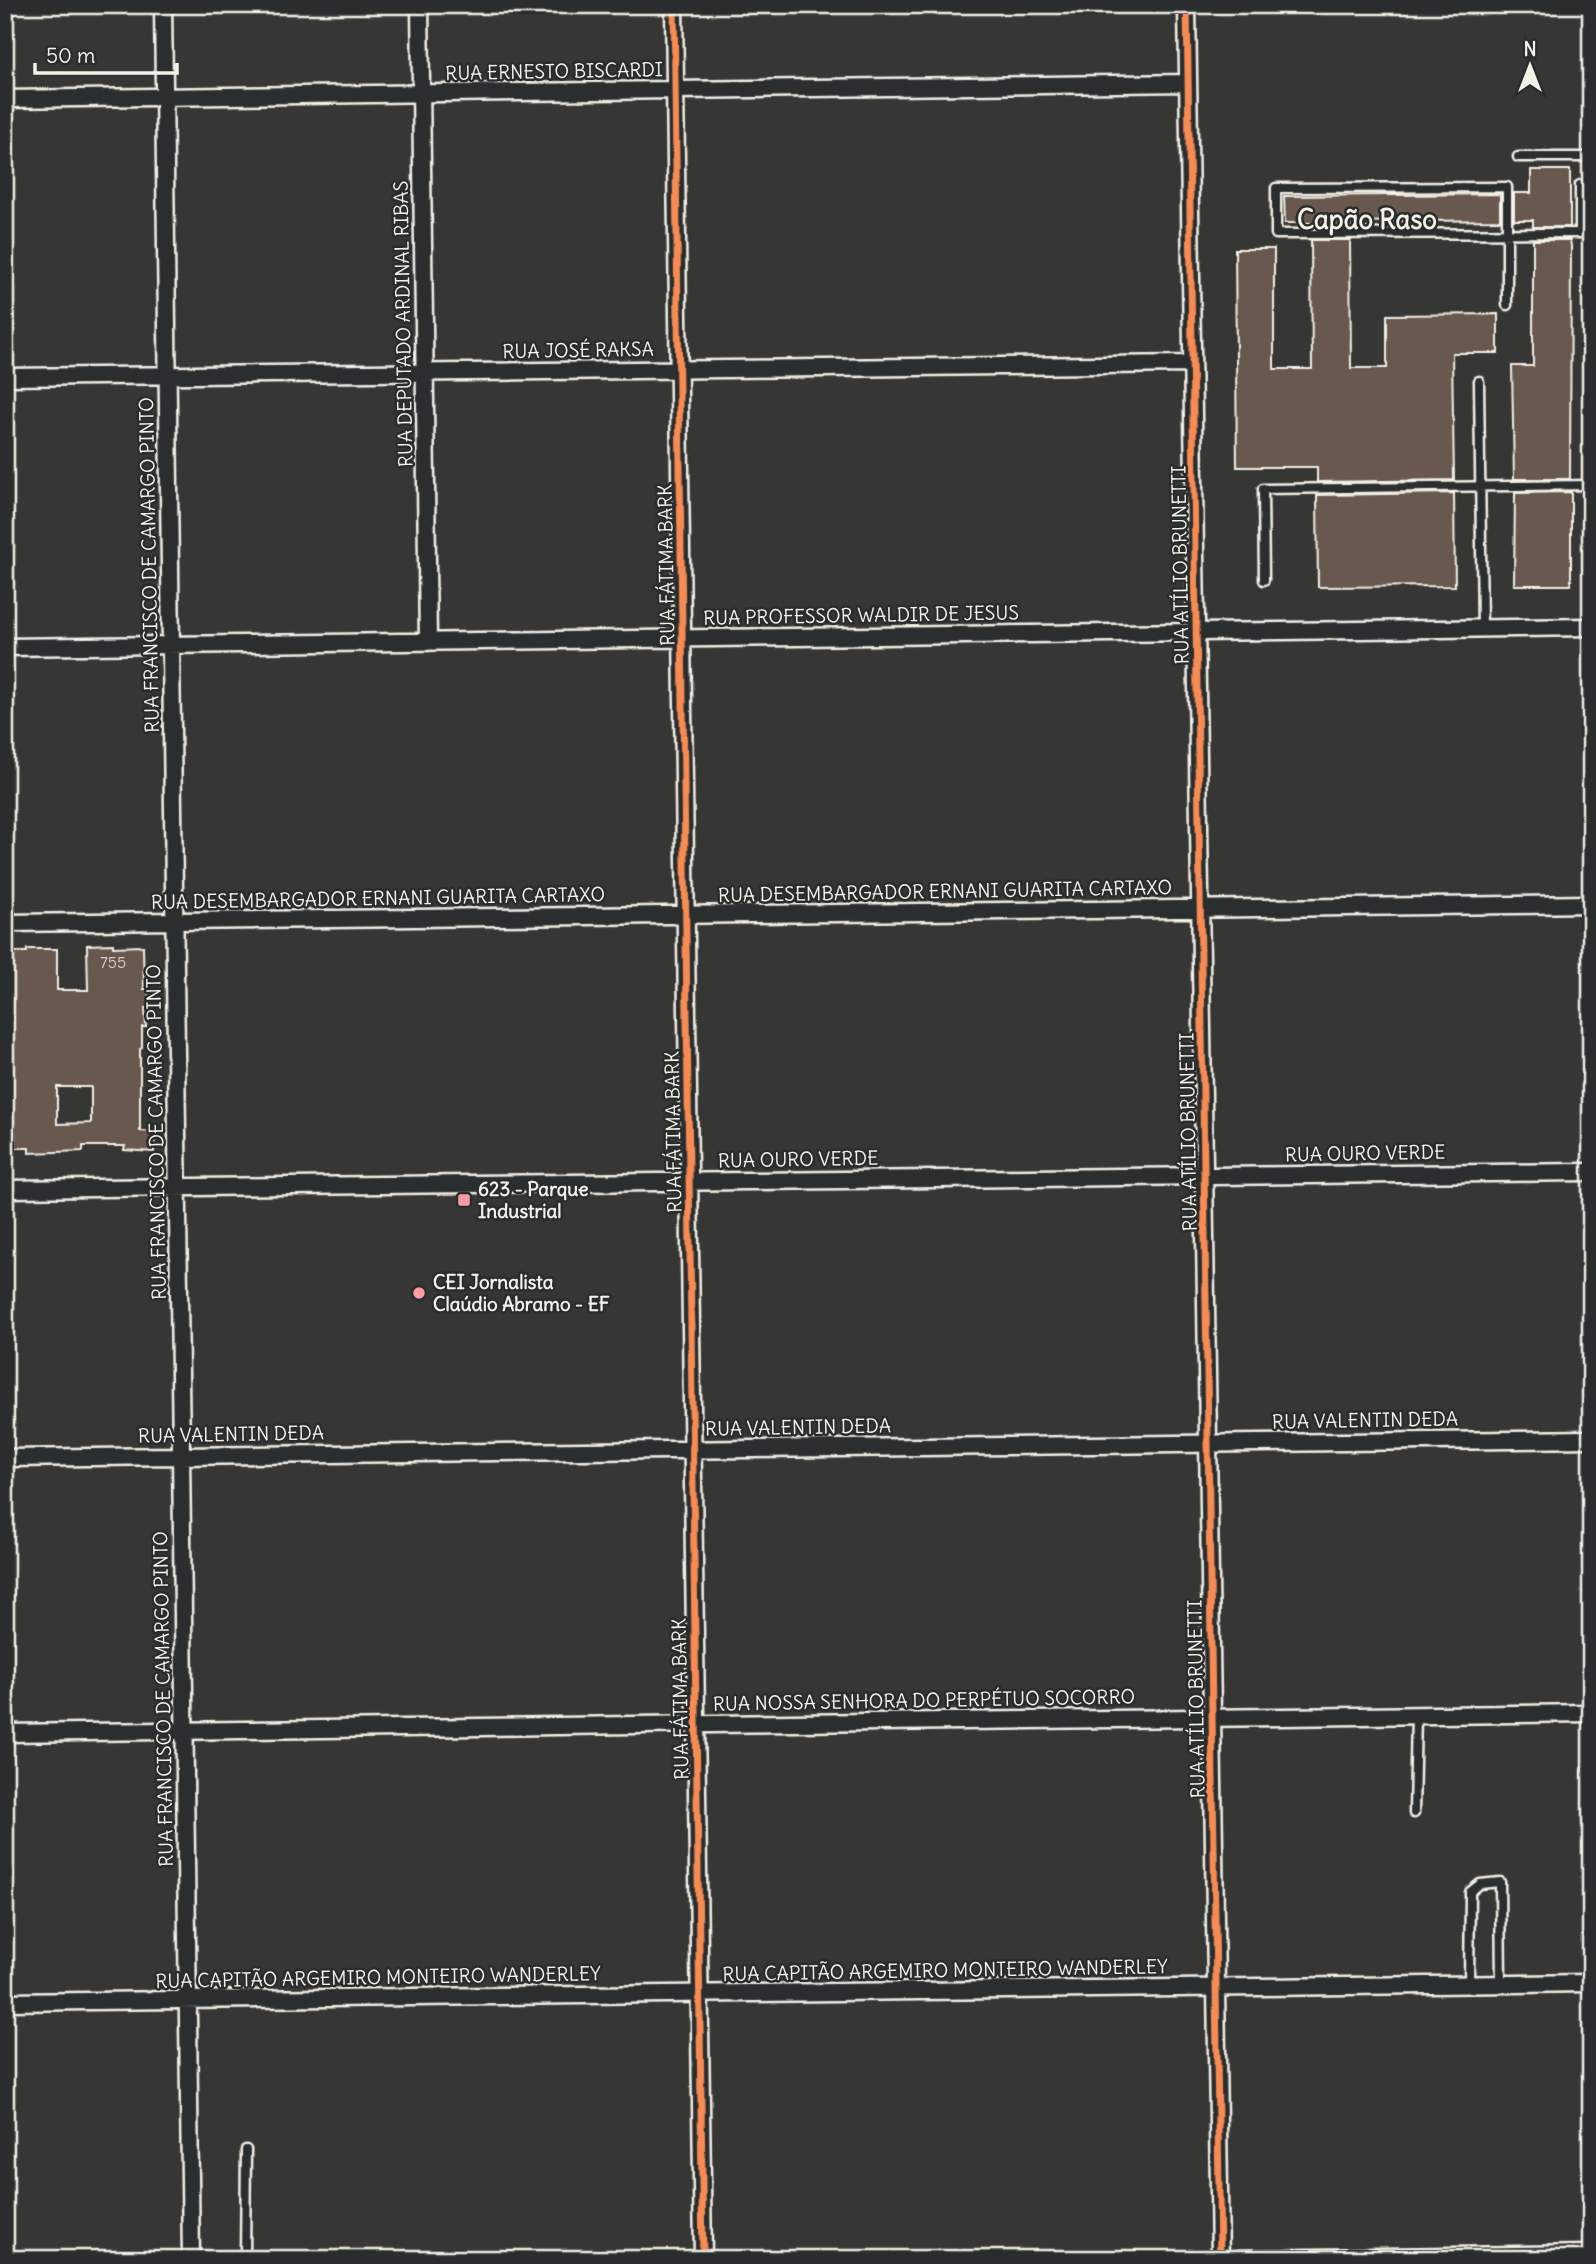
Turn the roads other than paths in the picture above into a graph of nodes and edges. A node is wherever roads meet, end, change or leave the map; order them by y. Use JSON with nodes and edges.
{"nodes":[{"id":1,"x":163,"y":5,"type":"edge"},
{"id":2,"x":420,"y":5,"type":"edge"},
{"id":3,"x":674,"y":5,"type":"edge"},
{"id":4,"x":1187,"y":5,"type":"edge"},
{"id":5,"x":1188,"y":83,"type":"junction"},
{"id":6,"x":675,"y":90,"type":"junction"},
{"id":7,"x":421,"y":94,"type":"junction"},
{"id":8,"x":164,"y":97,"type":"junction"},
{"id":9,"x":5,"y":99,"type":"edge"},
{"id":10,"x":1518,"y":157,"type":"dead end"},
{"id":11,"x":1591,"y":157,"type":"edge"},
{"id":12,"x":1580,"y":186,"type":"dead end"},
{"id":13,"x":1507,"y":233,"type":"junction"},
{"id":14,"x":1580,"y":233,"type":"junction"},
{"id":15,"x":1591,"y":233,"type":"edge"},
{"id":16,"x":1507,"y":305,"type":"dead end"},
{"id":17,"x":1192,"y":364,"type":"junction"},
{"id":18,"x":679,"y":370,"type":"junction"},
{"id":19,"x":425,"y":372,"type":"junction"},
{"id":20,"x":167,"y":375,"type":"junction"},
{"id":21,"x":5,"y":377,"type":"edge"},
{"id":22,"x":1479,"y":381,"type":"dead end"},
{"id":23,"x":1591,"y":485,"type":"edge"},
{"id":24,"x":1480,"y":487,"type":"junction"},
{"id":25,"x":1264,"y":580,"type":"dead end"},
{"id":26,"x":1591,"y":626,"type":"edge"},
{"id":27,"x":1482,"y":628,"type":"junction"},
{"id":28,"x":1196,"y":632,"type":"junction"},
{"id":29,"x":682,"y":639,"type":"junction"},
{"id":30,"x":428,"y":642,"type":"junction"},
{"id":31,"x":171,"y":645,"type":"junction"},
{"id":32,"x":5,"y":647,"type":"edge"},
{"id":33,"x":1591,"y":904,"type":"edge"},
{"id":34,"x":1200,"y":908,"type":"junction"},
{"id":35,"x":686,"y":915,"type":"junction"},
{"id":36,"x":174,"y":921,"type":"junction"},
{"id":37,"x":5,"y":923,"type":"edge"},
{"id":38,"x":1591,"y":1172,"type":"edge"},
{"id":39,"x":1204,"y":1176,"type":"junction"},
{"id":40,"x":689,"y":1182,"type":"junction"},
{"id":41,"x":178,"y":1187,"type":"junction"},
{"id":42,"x":5,"y":1189,"type":"edge"},
{"id":43,"x":1591,"y":1439,"type":"edge"},
{"id":44,"x":1208,"y":1443,"type":"junction"},
{"id":45,"x":693,"y":1450,"type":"junction"},
{"id":46,"x":181,"y":1456,"type":"junction"},
{"id":47,"x":5,"y":1458,"type":"edge"},
{"id":48,"x":1591,"y":1713,"type":"edge"},
{"id":49,"x":1416,"y":1715,"type":"junction"},
{"id":50,"x":1212,"y":1718,"type":"junction"},
{"id":51,"x":696,"y":1724,"type":"junction"},
{"id":52,"x":184,"y":1730,"type":"junction"},
{"id":53,"x":5,"y":1733,"type":"edge"},
{"id":54,"x":1414,"y":1813,"type":"dead end"},
{"id":55,"x":1591,"y":1983,"type":"edge"},
{"id":56,"x":1469,"y":1984,"type":"junction"},
{"id":57,"x":1501,"y":1984,"type":"junction"},
{"id":58,"x":1216,"y":1987,"type":"junction"},
{"id":59,"x":700,"y":1994,"type":"junction"},
{"id":60,"x":188,"y":2000,"type":"junction"},
{"id":61,"x":5,"y":2002,"type":"edge"},
{"id":62,"x":246,"y":2150,"type":"dead end"},
{"id":63,"x":1591,"y":2254,"type":"edge"},
{"id":64,"x":1443,"y":2257,"type":"edge"},
{"id":65,"x":191,"y":2259,"type":"edge"},
{"id":66,"x":245,"y":2259,"type":"edge"},
{"id":67,"x":703,"y":2259,"type":"edge"},
{"id":68,"x":1220,"y":2259,"type":"edge"},
{"id":69,"x":1239,"y":2259,"type":"edge"}],
"edges":[{"from":1,"to":8,"type":"street","name":"RUA FRANCISCO DE CAMARGO PINTO"},
{"from":2,"to":7,"type":"street","name":"RUA DEPUTADO ARDINAL RIBAS"},
{"from":3,"to":6,"type":"street","name":"RUA FÁTIMA BARK"},
{"from":4,"to":5,"type":"street","name":"RUA ATÍLIO BRUNETTI"},
{"from":5,"to":6,"type":"street","name":"RUA ERNESTO BISCARDI"},
{"from":5,"to":17,"type":"street","name":"RUA ATÍLIO BRUNETTI"},
{"from":6,"to":7,"type":"street","name":"RUA ERNESTO BISCARDI"},
{"from":6,"to":18,"type":"street","name":"RUA FÁTIMA BARK"},
{"from":7,"to":8,"type":"street","name":"RUA ERNESTO BISCARDI"},
{"from":7,"to":19,"type":"street","name":"RUA DEPUTADO ARDINAL RIBAS"},
{"from":8,"to":9,"type":"street","name":"RUA ERNESTO BISCARDI"},
{"from":8,"to":20,"type":"street","name":"RUA FRANCISCO DE CAMARGO PINTO"},
{"from":10,"to":11,"type":"lane"},
{"from":12,"to":14,"type":"lane"},
{"from":13,"to":13,"type":"lane"},
{"from":13,"to":14,"type":"lane"},
{"from":13,"to":16,"type":"lane"},
{"from":14,"to":15,"type":"lane"},
{"from":17,"to":18,"type":"street","name":"RUA JOSÉ RAKSA"},
{"from":17,"to":28,"type":"street","name":"RUA ATÍLIO BRUNETTI"},
{"from":18,"to":19,"type":"street","name":"RUA JOSÉ RAKSA"},
{"from":18,"to":29,"type":"street","name":"RUA FÁTIMA BARK"},
{"from":19,"to":20,"type":"street","name":"RUA JOSÉ RAKSA"},
{"from":19,"to":30,"type":"street","name":"RUA DEPUTADO ARDINAL RIBAS"},
{"from":20,"to":21,"type":"street","name":"RUA JOSÉ RAKSA"},
{"from":20,"to":31,"type":"street","name":"RUA FRANCISCO DE CAMARGO PINTO"},
{"from":22,"to":24,"type":"lane"},
{"from":23,"to":24,"type":"lane"},
{"from":24,"to":25,"type":"lane"},
{"from":24,"to":27,"type":"lane"},
{"from":26,"to":27,"type":"street","name":"RUA PROFESSOR WALDIR DE JESUS"},
{"from":27,"to":28,"type":"street","name":"RUA PROFESSOR WALDIR DE JESUS"},
{"from":28,"to":29,"type":"street","name":"RUA PROFESSOR WALDIR DE JESUS"},
{"from":28,"to":34,"type":"street","name":"RUA ATÍLIO BRUNETTI"},
{"from":29,"to":30,"type":"street","name":"RUA PROFESSOR WALDIR DE JESUS"},
{"from":29,"to":35,"type":"street","name":"RUA FÁTIMA BARK"},
{"from":30,"to":31,"type":"street","name":"RUA PROFESSOR WALDIR DE JESUS"},
{"from":31,"to":32,"type":"street","name":"RUA PROFESSOR WALDIR DE JESUS"},
{"from":31,"to":36,"type":"street","name":"RUA FRANCISCO DE CAMARGO PINTO"},
{"from":33,"to":34,"type":"street","name":"RUA DESEMBARGADOR ERNANI GUARITA CARTAXO"},
{"from":34,"to":35,"type":"street","name":"RUA DESEMBARGADOR ERNANI GUARITA CARTAXO"},
{"from":34,"to":39,"type":"street","name":"RUA ATÍLIO BRUNETTI"},
{"from":35,"to":36,"type":"street","name":"RUA DESEMBARGADOR ERNANI GUARITA CARTAXO"},
{"from":35,"to":40,"type":"street","name":"RUA FÁTIMA BARK"},
{"from":36,"to":37,"type":"street","name":"RUA DESEMBARGADOR ERNANI GUARITA CARTAXO"},
{"from":36,"to":41,"type":"street","name":"RUA FRANCISCO DE CAMARGO PINTO"},
{"from":38,"to":39,"type":"street","name":"RUA OURO VERDE"},
{"from":39,"to":40,"type":"street","name":"RUA OURO VERDE"},
{"from":39,"to":44,"type":"street","name":"RUA ATÍLIO BRUNETTI"},
{"from":40,"to":41,"type":"street","name":"RUA OURO VERDE"},
{"from":40,"to":45,"type":"street","name":"RUA FÁTIMA BARK"},
{"from":41,"to":42,"type":"street","name":"RUA OURO VERDE"},
{"from":41,"to":46,"type":"street","name":"RUA FRANCISCO DE CAMARGO PINTO"},
{"from":43,"to":44,"type":"street","name":"RUA VALENTIN DEDA"},
{"from":44,"to":45,"type":"street","name":"RUA VALENTIN DEDA"},
{"from":44,"to":50,"type":"street","name":"RUA ATÍLIO BRUNETTI"},
{"from":45,"to":46,"type":"street","name":"RUA VALENTIN DEDA"},
{"from":45,"to":51,"type":"street","name":"RUA FÁTIMA BARK"},
{"from":46,"to":47,"type":"street","name":"RUA VALENTIN DEDA"},
{"from":46,"to":52,"type":"street","name":"RUA FRANCISCO DE CAMARGO PINTO"},
{"from":48,"to":49,"type":"street","name":"RUA NOSSA SENHORA DO PERPÉTUO SOCORRO"},
{"from":49,"to":50,"type":"street","name":"RUA NOSSA SENHORA DO PERPÉTUO SOCORRO"},
{"from":49,"to":54,"type":"lane"},
{"from":50,"to":51,"type":"street","name":"RUA NOSSA SENHORA DO PERPÉTUO SOCORRO"},
{"from":50,"to":58,"type":"street","name":"RUA ATÍLIO BRUNETTI"},
{"from":51,"to":52,"type":"street","name":"RUA NOSSA SENHORA DO PERPÉTUO SOCORRO"},
{"from":51,"to":59,"type":"street","name":"RUA FÁTIMA BARK"},
{"from":52,"to":53,"type":"street","name":"RUA NOSSA SENHORA DO PERPÉTUO SOCORRO"},
{"from":52,"to":60,"type":"street","name":"RUA FRANCISCO DE CAMARGO PINTO"},
{"from":55,"to":57,"type":"street","name":"RUA CAPITÃO ARGEMIRO MONTEIRO WANDERLEY"},
{"from":56,"to":57,"type":"street","name":"RUA CAPITÃO ARGEMIRO MONTEIRO WANDERLEY"},
{"from":56,"to":57,"type":"lane"},
{"from":56,"to":58,"type":"street","name":"RUA CAPITÃO ARGEMIRO MONTEIRO WANDERLEY"},
{"from":58,"to":59,"type":"street","name":"RUA CAPITÃO ARGEMIRO MONTEIRO WANDERLEY"},
{"from":58,"to":68,"type":"street","name":"RUA ATÍLIO BRUNETTI"},
{"from":59,"to":60,"type":"street","name":"RUA CAPITÃO ARGEMIRO MONTEIRO WANDERLEY"},
{"from":59,"to":67,"type":"street","name":"RUA FÁTIMA BARK"},
{"from":60,"to":61,"type":"street","name":"RUA CAPITÃO ARGEMIRO MONTEIRO WANDERLEY"},
{"from":60,"to":65,"type":"street","name":"RUA FRANCISCO DE CAMARGO PINTO"},
{"from":62,"to":66,"type":"lane"},
{"from":63,"to":64,"type":"street"},
{"from":64,"to":69,"type":"street"}]}
